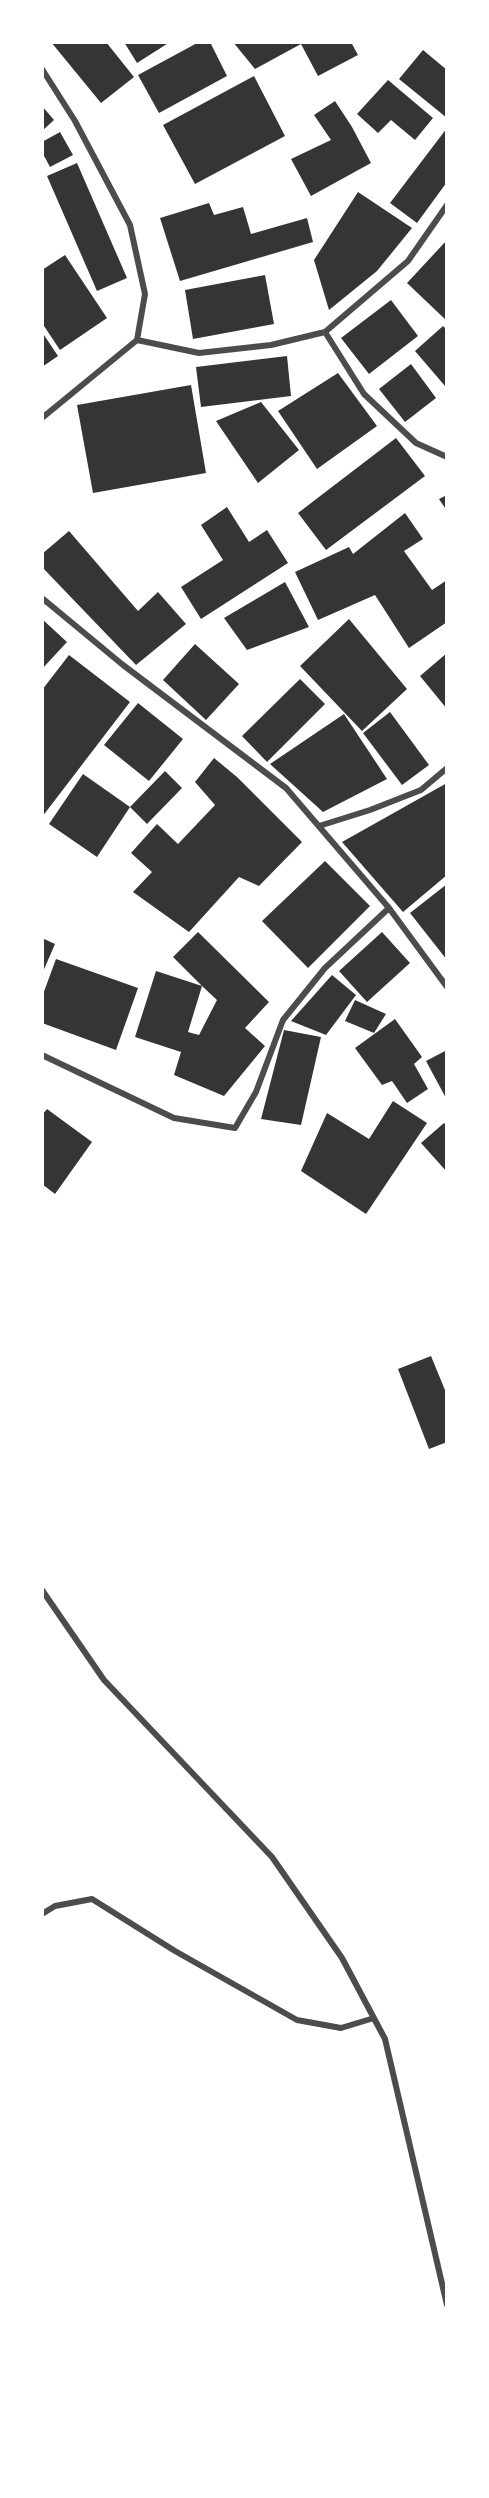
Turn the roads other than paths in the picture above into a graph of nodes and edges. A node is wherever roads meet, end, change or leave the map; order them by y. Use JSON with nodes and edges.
{"nodes":[{"id":1,"x":42,"y":69,"type":"edge"},
{"id":2,"x":447,"y":205,"type":"edge"},
{"id":3,"x":325,"y":332,"type":"junction"},
{"id":4,"x":137,"y":340,"type":"junction"},
{"id":5,"x":42,"y":418,"type":"edge"},
{"id":6,"x":447,"y":457,"type":"edge"},
{"id":7,"x":42,"y":598,"type":"edge"},
{"id":8,"x":447,"y":768,"type":"edge"},
{"id":9,"x":319,"y":826,"type":"junction"},
{"id":10,"x":389,"y":908,"type":"junction"},
{"id":11,"x":447,"y":987,"type":"edge"},
{"id":12,"x":42,"y":1055,"type":"edge"},
{"id":13,"x":42,"y":1590,"type":"edge"},
{"id":14,"x":42,"y":1914,"type":"edge"},
{"id":15,"x":374,"y":2018,"type":"junction"},
{"id":16,"x":447,"y":2305,"type":"edge"}],
"edges":[{"from":1,"to":4,"type":"street"},
{"from":2,"to":3,"type":"street"},
{"from":3,"to":4,"type":"street"},
{"from":3,"to":6,"type":"street"},
{"from":4,"to":5,"type":"street"},
{"from":7,"to":9,"type":"street"},
{"from":8,"to":9,"type":"street"},
{"from":9,"to":10,"type":"street"},
{"from":10,"to":11,"type":"street"},
{"from":10,"to":12,"type":"street"},
{"from":13,"to":15,"type":"street"},
{"from":14,"to":15,"type":"street"},
{"from":15,"to":16,"type":"street"}]}
